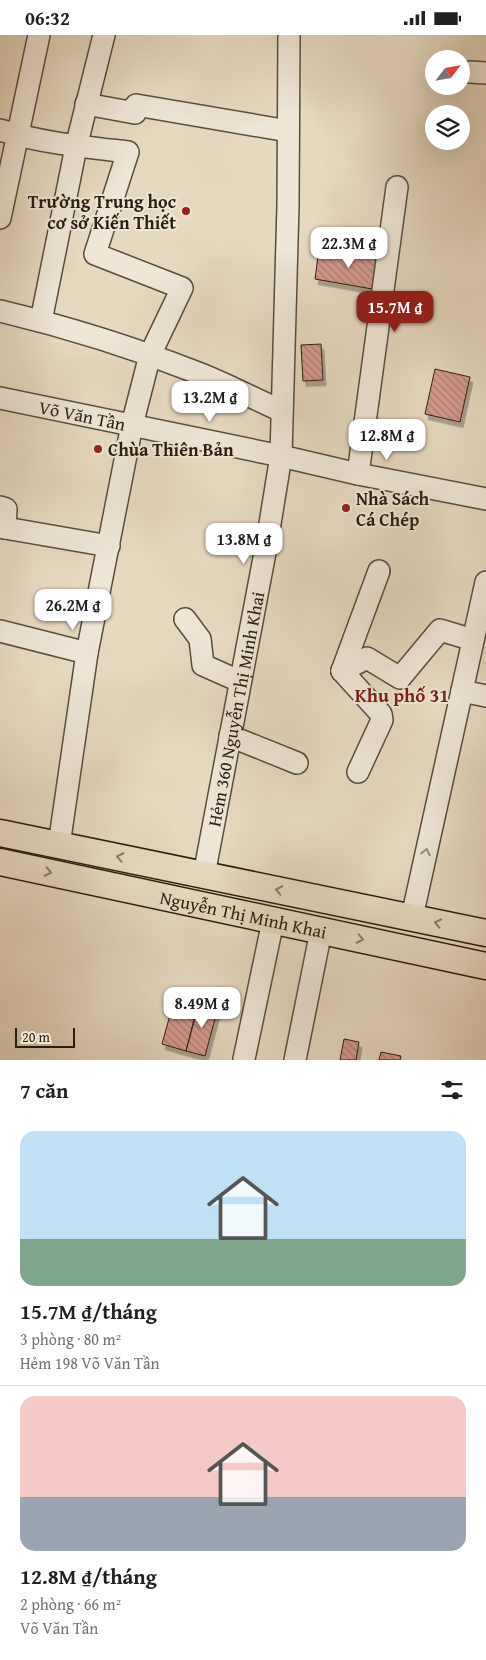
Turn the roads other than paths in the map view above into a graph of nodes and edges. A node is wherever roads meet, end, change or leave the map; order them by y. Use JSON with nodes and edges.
{"nodes":[{"id":1,"x":39,"y":35,"type":"edge"},
{"id":2,"x":104,"y":35,"type":"edge"},
{"id":3,"x":289,"y":35,"type":"edge"},
{"id":4,"x":86,"y":104,"type":"junction"},
{"id":5,"x":288,"y":131,"type":"junction"},
{"id":6,"x":9,"y":133,"type":"edge"},
{"id":7,"x":76,"y":147,"type":"junction"},
{"id":8,"x":397,"y":187,"type":"dead end"},
{"id":9,"x":0,"y":218,"type":"edge"},
{"id":10,"x":0,"y":311,"type":"edge"},
{"id":11,"x":41,"y":321,"type":"junction"},
{"id":12,"x":150,"y":355,"type":"junction"},
{"id":13,"x":0,"y":398,"type":"edge"},
{"id":14,"x":282,"y":411,"type":"junction"},
{"id":15,"x":132,"y":425,"type":"junction"},
{"id":16,"x":281,"y":456,"type":"junction"},
{"id":17,"x":358,"y":474,"type":"junction"},
{"id":18,"x":486,"y":499,"type":"edge"},
{"id":19,"x":3,"y":518,"type":"edge"},
{"id":20,"x":108,"y":546,"type":"junction"},
{"id":21,"x":379,"y":571,"type":"dead end"},
{"id":22,"x":486,"y":582,"type":"edge"},
{"id":23,"x":185,"y":619,"type":"dead end"},
{"id":24,"x":0,"y":631,"type":"edge"},
{"id":25,"x":473,"y":640,"type":"junction"},
{"id":26,"x":87,"y":653,"type":"junction"},
{"id":27,"x":342,"y":671,"type":"junction"},
{"id":28,"x":239,"y":681,"type":"junction"},
{"id":29,"x":462,"y":691,"type":"junction"},
{"id":30,"x":486,"y":696,"type":"edge"},
{"id":31,"x":230,"y":736,"type":"junction"},
{"id":32,"x":297,"y":763,"type":"dead end"},
{"id":33,"x":358,"y":772,"type":"dead end"},
{"id":34,"x":0,"y":833,"type":"edge"},
{"id":35,"x":59,"y":845,"type":"junction"},
{"id":36,"x":0,"y":862,"type":"edge"},
{"id":37,"x":204,"y":875,"type":"junction"},
{"id":38,"x":412,"y":917,"type":"junction"},
{"id":39,"x":273,"y":921,"type":"junction"},
{"id":40,"x":321,"y":931,"type":"junction"},
{"id":41,"x":486,"y":933,"type":"edge"},
{"id":42,"x":406,"y":949,"type":"junction"},
{"id":43,"x":486,"y":966,"type":"edge"},
{"id":44,"x":244,"y":1059,"type":"dead end"},
{"id":45,"x":295,"y":1060,"type":"edge"}],
"edges":[{"from":1,"to":6,"type":"street"},
{"from":2,"to":4,"type":"street"},
{"from":3,"to":5,"type":"street","name":"Hẻm 360 Nguyễn Thị Minh Khai"},
{"from":4,"to":5,"type":"street"},
{"from":4,"to":7,"type":"street"},
{"from":5,"to":14,"type":"street","name":"Hẻm 360 Nguyễn Thị Minh Khai"},
{"from":6,"to":7,"type":"street"},
{"from":6,"to":9,"type":"street"},
{"from":7,"to":11,"type":"street"},
{"from":7,"to":12,"type":"street"},
{"from":8,"to":17,"type":"street"},
{"from":10,"to":11,"type":"street"},
{"from":11,"to":12,"type":"street"},
{"from":12,"to":14,"type":"street"},
{"from":12,"to":15,"type":"street"},
{"from":13,"to":15,"type":"street","name":"Võ Văn Tần"},
{"from":14,"to":16,"type":"street","name":"Hẻm 360 Nguyễn Thị Minh Khai"},
{"from":15,"to":16,"type":"street","name":"Võ Văn Tần"},
{"from":15,"to":20,"type":"street"},
{"from":16,"to":17,"type":"street","name":"Võ Văn Tần"},
{"from":16,"to":28,"type":"street","name":"Hẻm 360 Nguyễn Thị Minh Khai"},
{"from":17,"to":18,"type":"street","name":"Võ Văn Tần"},
{"from":19,"to":20,"type":"street"},
{"from":20,"to":26,"type":"street"},
{"from":21,"to":27,"type":"street"},
{"from":22,"to":25,"type":"street"},
{"from":23,"to":28,"type":"street"},
{"from":24,"to":26,"type":"street"},
{"from":25,"to":27,"type":"street"},
{"from":25,"to":29,"type":"street"},
{"from":26,"to":35,"type":"street"},
{"from":27,"to":33,"type":"street"},
{"from":28,"to":31,"type":"street","name":"Hẻm 360 Nguyễn Thị Minh Khai"},
{"from":29,"to":30,"type":"street"},
{"from":38,"to":29,"type":"street","one_way":true},
{"from":31,"to":32,"type":"street"},
{"from":31,"to":37,"type":"street","name":"Hẻm 360 Nguyễn Thị Minh Khai"},
{"from":34,"to":35,"type":"main road","name":"Nguyễn Thị Minh Khai"},
{"from":37,"to":35,"type":"main road","name":"Nguyễn Thị Minh Khai","one_way":true},
{"from":36,"to":39,"type":"main road","name":"Nguyễn Thị Minh Khai","one_way":true},
{"from":38,"to":37,"type":"main road","name":"Nguyễn Thị Minh Khai","one_way":true},
{"from":41,"to":38,"type":"main road","name":"Nguyễn Thị Minh Khai","one_way":true},
{"from":38,"to":42,"type":"main road"},
{"from":39,"to":40,"type":"main road","name":"Nguyễn Thị Minh Khai"},
{"from":39,"to":44,"type":"street"},
{"from":40,"to":42,"type":"main road","name":"Nguyễn Thị Minh Khai","one_way":true},
{"from":40,"to":45,"type":"street"},
{"from":42,"to":43,"type":"main road","name":"Nguyễn Thị Minh Khai"}]}
